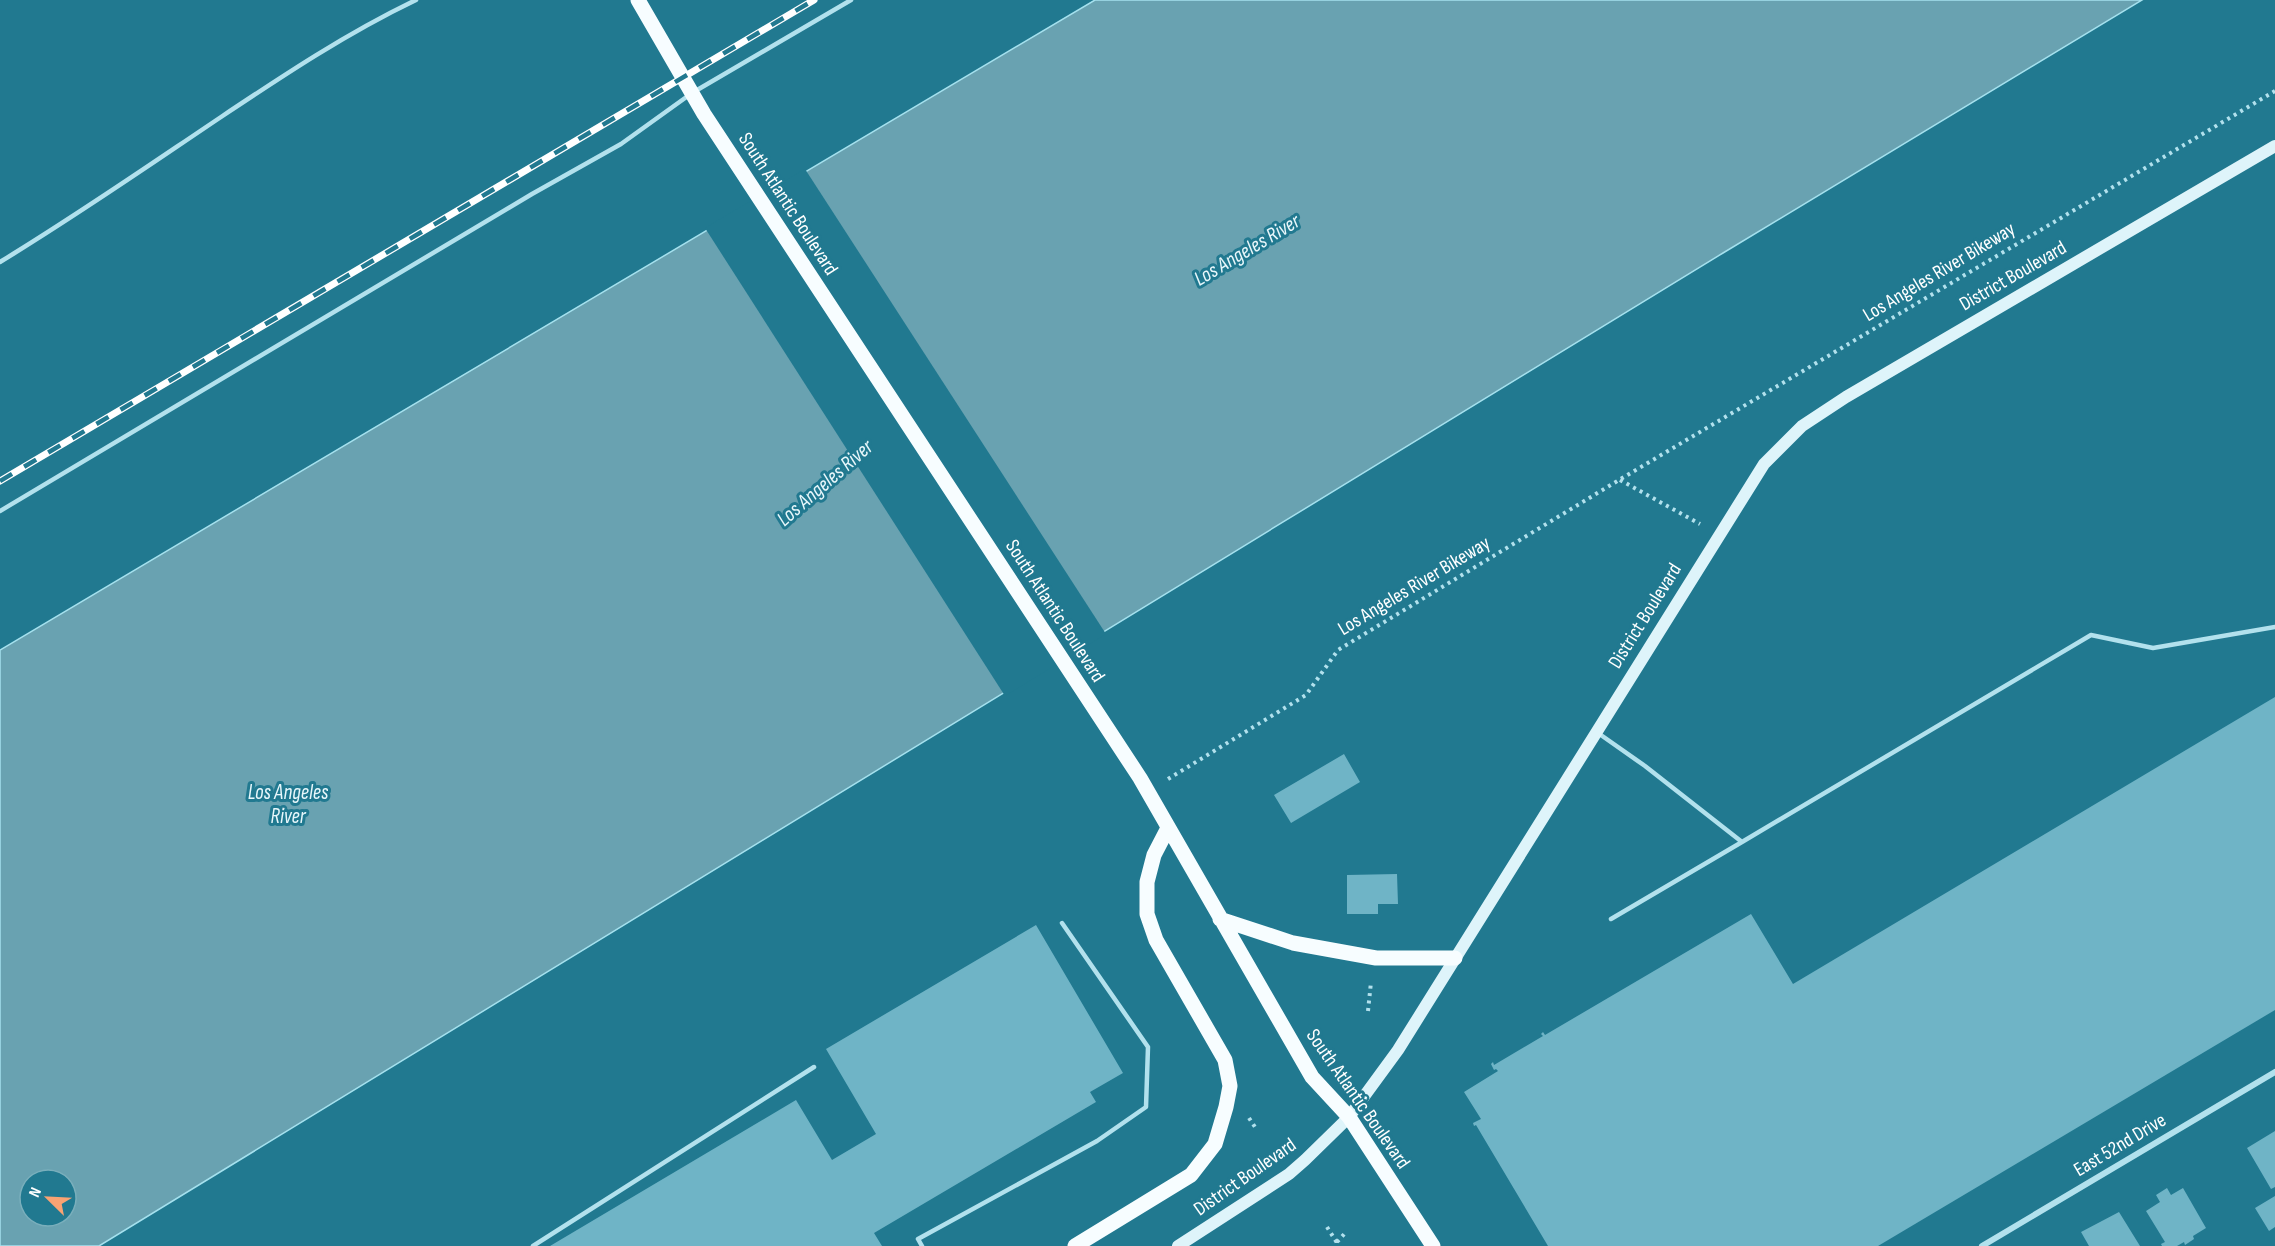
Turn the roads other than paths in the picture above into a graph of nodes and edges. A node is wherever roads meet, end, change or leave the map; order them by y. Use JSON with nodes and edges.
{"nodes":[{"id":1,"x":416,"y":0,"type":"edge"},
{"id":2,"x":638,"y":0,"type":"edge"},
{"id":3,"x":851,"y":0,"type":"edge"},
{"id":4,"x":692,"y":93,"type":"junction"},
{"id":5,"x":2275,"y":146,"type":"edge"},
{"id":6,"x":0,"y":262,"type":"edge"},
{"id":7,"x":0,"y":511,"type":"edge"},
{"id":8,"x":2275,"y":627,"type":"edge"},
{"id":9,"x":1596,"y":732,"type":"junction"},
{"id":10,"x":1168,"y":828,"type":"junction"},
{"id":11,"x":1742,"y":842,"type":"junction"},
{"id":12,"x":1220,"y":919,"type":"junction"},
{"id":13,"x":1611,"y":919,"type":"dead end"},
{"id":14,"x":1062,"y":923,"type":"dead end"},
{"id":15,"x":1455,"y":958,"type":"junction"},
{"id":16,"x":814,"y":1067,"type":"dead end"},
{"id":17,"x":2275,"y":1071,"type":"edge"},
{"id":18,"x":1349,"y":1117,"type":"junction"},
{"id":19,"x":533,"y":1246,"type":"edge"},
{"id":20,"x":922,"y":1246,"type":"edge"},
{"id":21,"x":1075,"y":1246,"type":"edge"},
{"id":22,"x":1178,"y":1246,"type":"edge"},
{"id":23,"x":1433,"y":1246,"type":"edge"},
{"id":24,"x":1982,"y":1246,"type":"edge"}],
"edges":[{"from":1,"to":6,"type":"lane"},
{"from":2,"to":4,"type":"main road","name":"South Atlantic Boulevard"},
{"from":3,"to":4,"type":"lane"},
{"from":4,"to":7,"type":"lane"},
{"from":4,"to":10,"type":"main road","name":"South Atlantic Boulevard"},
{"from":5,"to":9,"type":"street","name":"District Boulevard"},
{"from":8,"to":11,"type":"lane"},
{"from":9,"to":11,"type":"lane"},
{"from":9,"to":15,"type":"street","name":"District Boulevard"},
{"from":10,"to":12,"type":"main road","name":"South Atlantic Boulevard"},
{"from":10,"to":21,"type":"main road"},
{"from":11,"to":13,"type":"lane"},
{"from":12,"to":15,"type":"main road"},
{"from":12,"to":18,"type":"main road","name":"South Atlantic Boulevard"},
{"from":14,"to":20,"type":"lane"},
{"from":15,"to":18,"type":"street","name":"District Boulevard"},
{"from":16,"to":19,"type":"lane"},
{"from":17,"to":24,"type":"street","name":"East 52nd Drive"},
{"from":18,"to":22,"type":"street","name":"District Boulevard"},
{"from":18,"to":23,"type":"main road","name":"South Atlantic Boulevard"}]}
